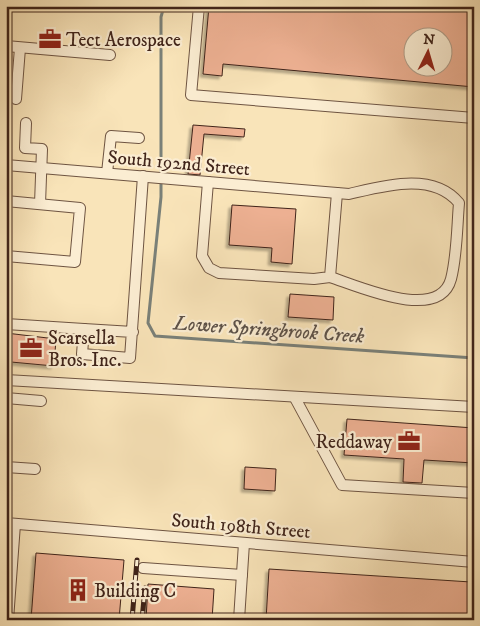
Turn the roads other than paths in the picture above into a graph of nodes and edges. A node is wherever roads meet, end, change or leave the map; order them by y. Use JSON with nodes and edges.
{"nodes":[{"id":1,"x":199,"y":6,"type":"edge"},
{"id":2,"x":6,"y":46,"type":"edge"},
{"id":3,"x":20,"y":48,"type":"junction"},
{"id":4,"x":110,"y":55,"type":"dead end"},
{"id":5,"x":16,"y":100,"type":"dead end"},
{"id":6,"x":474,"y":118,"type":"edge"},
{"id":7,"x":26,"y":123,"type":"dead end"},
{"id":8,"x":139,"y":138,"type":"dead end"},
{"id":9,"x":6,"y":165,"type":"edge"},
{"id":10,"x":41,"y":168,"type":"junction"},
{"id":11,"x":107,"y":173,"type":"junction"},
{"id":12,"x":147,"y":176,"type":"junction"},
{"id":13,"x":208,"y":182,"type":"junction"},
{"id":14,"x":337,"y":193,"type":"junction"},
{"id":15,"x":6,"y":201,"type":"edge"},
{"id":16,"x":40,"y":204,"type":"junction"},
{"id":17,"x":6,"y":256,"type":"edge"},
{"id":18,"x":330,"y":277,"type":"junction"},
{"id":19,"x":6,"y":324,"type":"edge"},
{"id":20,"x":84,"y":329,"type":"junction"},
{"id":21,"x":133,"y":332,"type":"junction"},
{"id":22,"x":6,"y":380,"type":"edge"},
{"id":23,"x":23,"y":381,"type":"junction"},
{"id":24,"x":6,"y":398,"type":"edge"},
{"id":25,"x":296,"y":398,"type":"junction"},
{"id":26,"x":21,"y":399,"type":"junction"},
{"id":27,"x":41,"y":400,"type":"dead end"},
{"id":28,"x":474,"y":408,"type":"edge"},
{"id":29,"x":6,"y":467,"type":"edge"},
{"id":30,"x":35,"y":469,"type":"dead end"},
{"id":31,"x":474,"y":493,"type":"edge"},
{"id":32,"x":11,"y":524,"type":"edge"},
{"id":33,"x":244,"y":543,"type":"junction"},
{"id":34,"x":474,"y":562,"type":"edge"},
{"id":35,"x":143,"y":568,"type":"dead end"},
{"id":36,"x":242,"y":575,"type":"junction"},
{"id":37,"x":8,"y":620,"type":"edge"},
{"id":38,"x":240,"y":620,"type":"edge"}],
"edges":[{"from":1,"to":6,"type":"street"},
{"from":2,"to":3,"type":"street"},
{"from":3,"to":4,"type":"street"},
{"from":3,"to":5,"type":"street"},
{"from":7,"to":10,"type":"street"},
{"from":8,"to":11,"type":"street"},
{"from":9,"to":10,"type":"street","name":"South 192nd Street"},
{"from":10,"to":11,"type":"street","name":"South 192nd Street"},
{"from":10,"to":16,"type":"street"},
{"from":11,"to":12,"type":"street","name":"South 192nd Street"},
{"from":12,"to":13,"type":"street","name":"South 192nd Street"},
{"from":12,"to":21,"type":"street"},
{"from":13,"to":14,"type":"street","name":"South 192nd Street"},
{"from":13,"to":18,"type":"street"},
{"from":14,"to":18,"type":"street"},
{"from":14,"to":18,"type":"street","name":"South 192nd Street"},
{"from":15,"to":16,"type":"street"},
{"from":16,"to":17,"type":"street"},
{"from":19,"to":20,"type":"street"},
{"from":20,"to":21,"type":"street"},
{"from":20,"to":21,"type":"street"},
{"from":22,"to":23,"type":"street"},
{"from":23,"to":25,"type":"street"},
{"from":23,"to":26,"type":"street"},
{"from":24,"to":26,"type":"street"},
{"from":25,"to":28,"type":"street"},
{"from":25,"to":31,"type":"street"},
{"from":26,"to":27,"type":"street"},
{"from":29,"to":30,"type":"street"},
{"from":32,"to":33,"type":"street","name":"South 198th Street"},
{"from":32,"to":37,"type":"street"},
{"from":33,"to":34,"type":"street","name":"South 198th Street"},
{"from":33,"to":36,"type":"street"},
{"from":35,"to":36,"type":"street"},
{"from":36,"to":38,"type":"street"}]}
